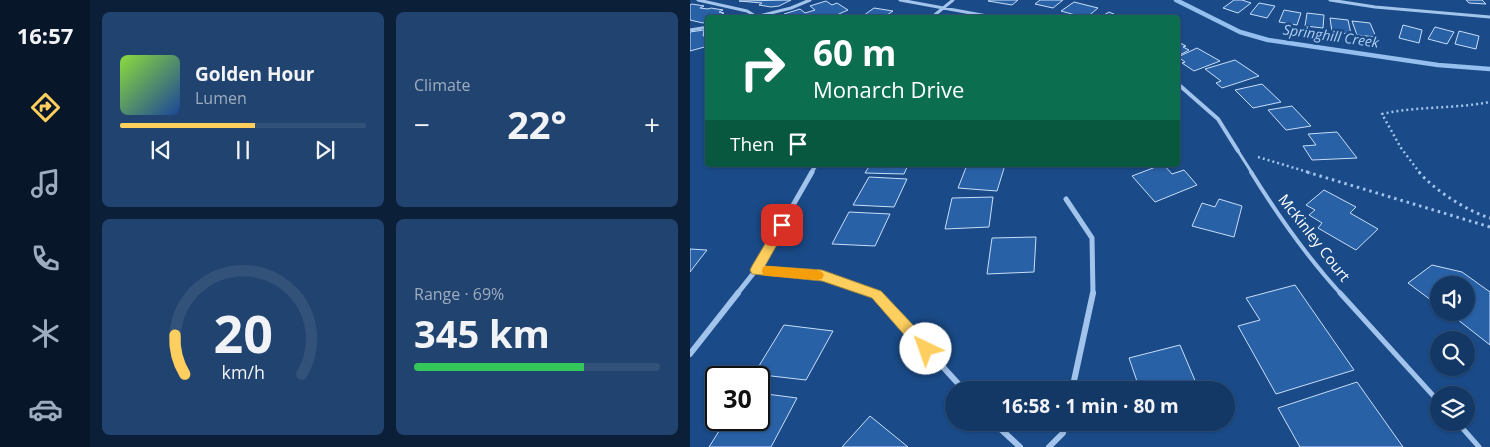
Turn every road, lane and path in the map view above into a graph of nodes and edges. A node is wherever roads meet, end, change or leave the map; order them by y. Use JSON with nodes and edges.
{"nodes":[{"id":1,"x":698,"y":0,"type":"edge"},
{"id":2,"x":810,"y":0,"type":"edge"},
{"id":3,"x":900,"y":0,"type":"edge"},
{"id":4,"x":953,"y":0,"type":"edge"},
{"id":5,"x":1330,"y":0,"type":"edge"},
{"id":6,"x":1373,"y":0,"type":"edge"},
{"id":7,"x":1375,"y":6,"type":"junction"},
{"id":8,"x":943,"y":8,"type":"junction"},
{"id":9,"x":753,"y":15,"type":"edge"},
{"id":10,"x":764,"y":15,"type":"edge"},
{"id":11,"x":935,"y":15,"type":"edge"},
{"id":12,"x":982,"y":15,"type":"edge"},
{"id":13,"x":1490,"y":17,"type":"edge"},
{"id":14,"x":705,"y":28,"type":"edge"},
{"id":15,"x":690,"y":30,"type":"edge"},
{"id":16,"x":1180,"y":86,"type":"edge"},
{"id":17,"x":1490,"y":102,"type":"edge"},
{"id":18,"x":1238,"y":151,"type":"junction"},
{"id":19,"x":815,"y":167,"type":"edge"},
{"id":20,"x":1066,"y":199,"type":"dead end"},
{"id":21,"x":1490,"y":218,"type":"edge"},
{"id":22,"x":1490,"y":227,"type":"edge"},
{"id":23,"x":756,"y":270,"type":"junction"},
{"id":24,"x":690,"y":354,"type":"edge"},
{"id":25,"x":956,"y":381,"type":"edge"},
{"id":26,"x":1074,"y":381,"type":"edge"},
{"id":27,"x":1430,"y":392,"type":"edge"},
{"id":28,"x":1001,"y":431,"type":"edge"},
{"id":29,"x":1063,"y":431,"type":"edge"},
{"id":30,"x":1465,"y":431,"type":"edge"},
{"id":31,"x":1020,"y":447,"type":"edge"},
{"id":32,"x":1049,"y":447,"type":"edge"},
{"id":33,"x":1479,"y":447,"type":"edge"}],
"edges":[{"from":1,"to":9,"type":"street"},
{"from":2,"to":10,"type":"street"},
{"from":3,"to":8,"type":"street"},
{"from":4,"to":8,"type":"street"},
{"from":5,"to":7,"type":"street"},
{"from":6,"to":7,"type":"street"},
{"from":7,"to":13,"type":"street"},
{"from":8,"to":11,"type":"street"},
{"from":8,"to":12,"type":"street"},
{"from":14,"to":15,"type":"street"},
{"from":16,"to":18,"type":"street","name":"McKinley Court"},
{"from":17,"to":21,"type":"path"},
{"from":18,"to":22,"type":"path"},
{"from":18,"to":27,"type":"lane","name":"McKinley Court"},
{"from":19,"to":23,"type":"street"},
{"from":20,"to":26,"type":"street"},
{"from":23,"to":24,"type":"street"},
{"from":23,"to":25,"type":"street"},
{"from":28,"to":31,"type":"street"},
{"from":29,"to":32,"type":"street"},
{"from":30,"to":33,"type":"lane"}]}
